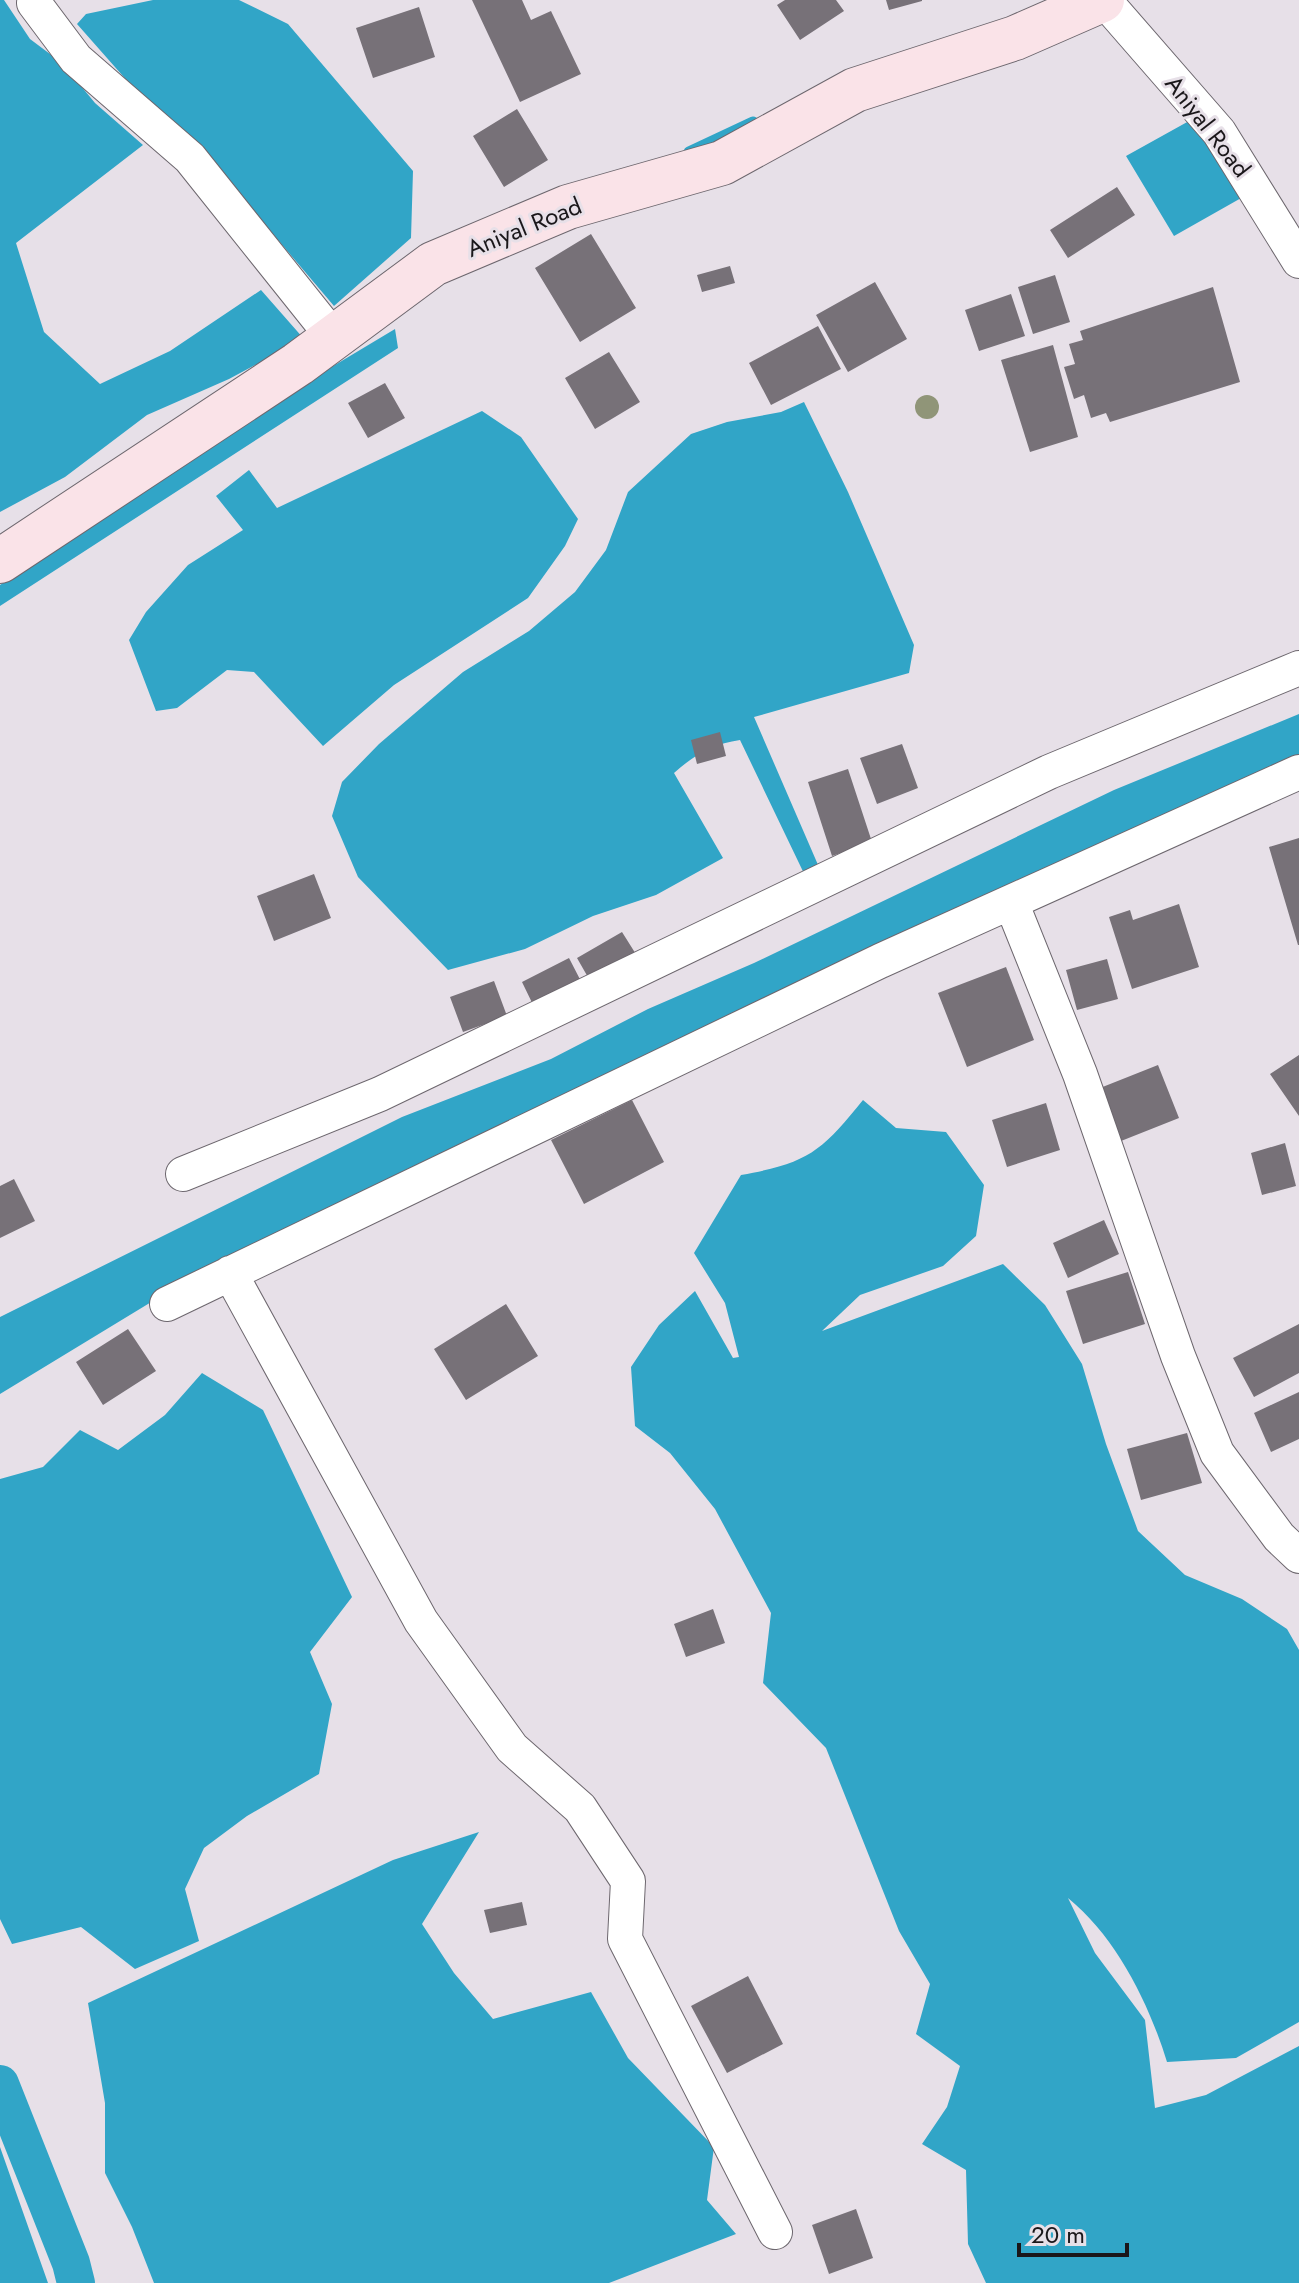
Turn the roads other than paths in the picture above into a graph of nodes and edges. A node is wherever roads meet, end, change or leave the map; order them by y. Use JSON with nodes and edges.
{"nodes":[{"id":1,"x":1103,"y":0,"type":"edge"},
{"id":2,"x":34,"y":3,"type":"dead end"},
{"id":3,"x":1299,"y":261,"type":"edge"},
{"id":4,"x":333,"y":337,"type":"junction"},
{"id":5,"x":0,"y":561,"type":"edge"},
{"id":6,"x":1299,"y":668,"type":"edge"},
{"id":7,"x":1299,"y":772,"type":"edge"},
{"id":8,"x":1011,"y":902,"type":"junction"},
{"id":9,"x":183,"y":1174,"type":"dead end"},
{"id":10,"x":230,"y":1273,"type":"junction"},
{"id":11,"x":167,"y":1304,"type":"dead end"},
{"id":12,"x":1299,"y":1556,"type":"edge"},
{"id":13,"x":775,"y":2232,"type":"dead end"}],
"edges":[{"from":1,"to":3,"type":"street","name":"Aniyal Road"},
{"from":1,"to":4,"type":"main road","name":"Aniyal Road"},
{"from":2,"to":4,"type":"street"},
{"from":4,"to":5,"type":"main road","name":"Aniyal Road"},
{"from":6,"to":9,"type":"street"},
{"from":7,"to":8,"type":"street"},
{"from":8,"to":10,"type":"street"},
{"from":8,"to":12,"type":"street"},
{"from":10,"to":11,"type":"street"},
{"from":10,"to":13,"type":"street"}]}
